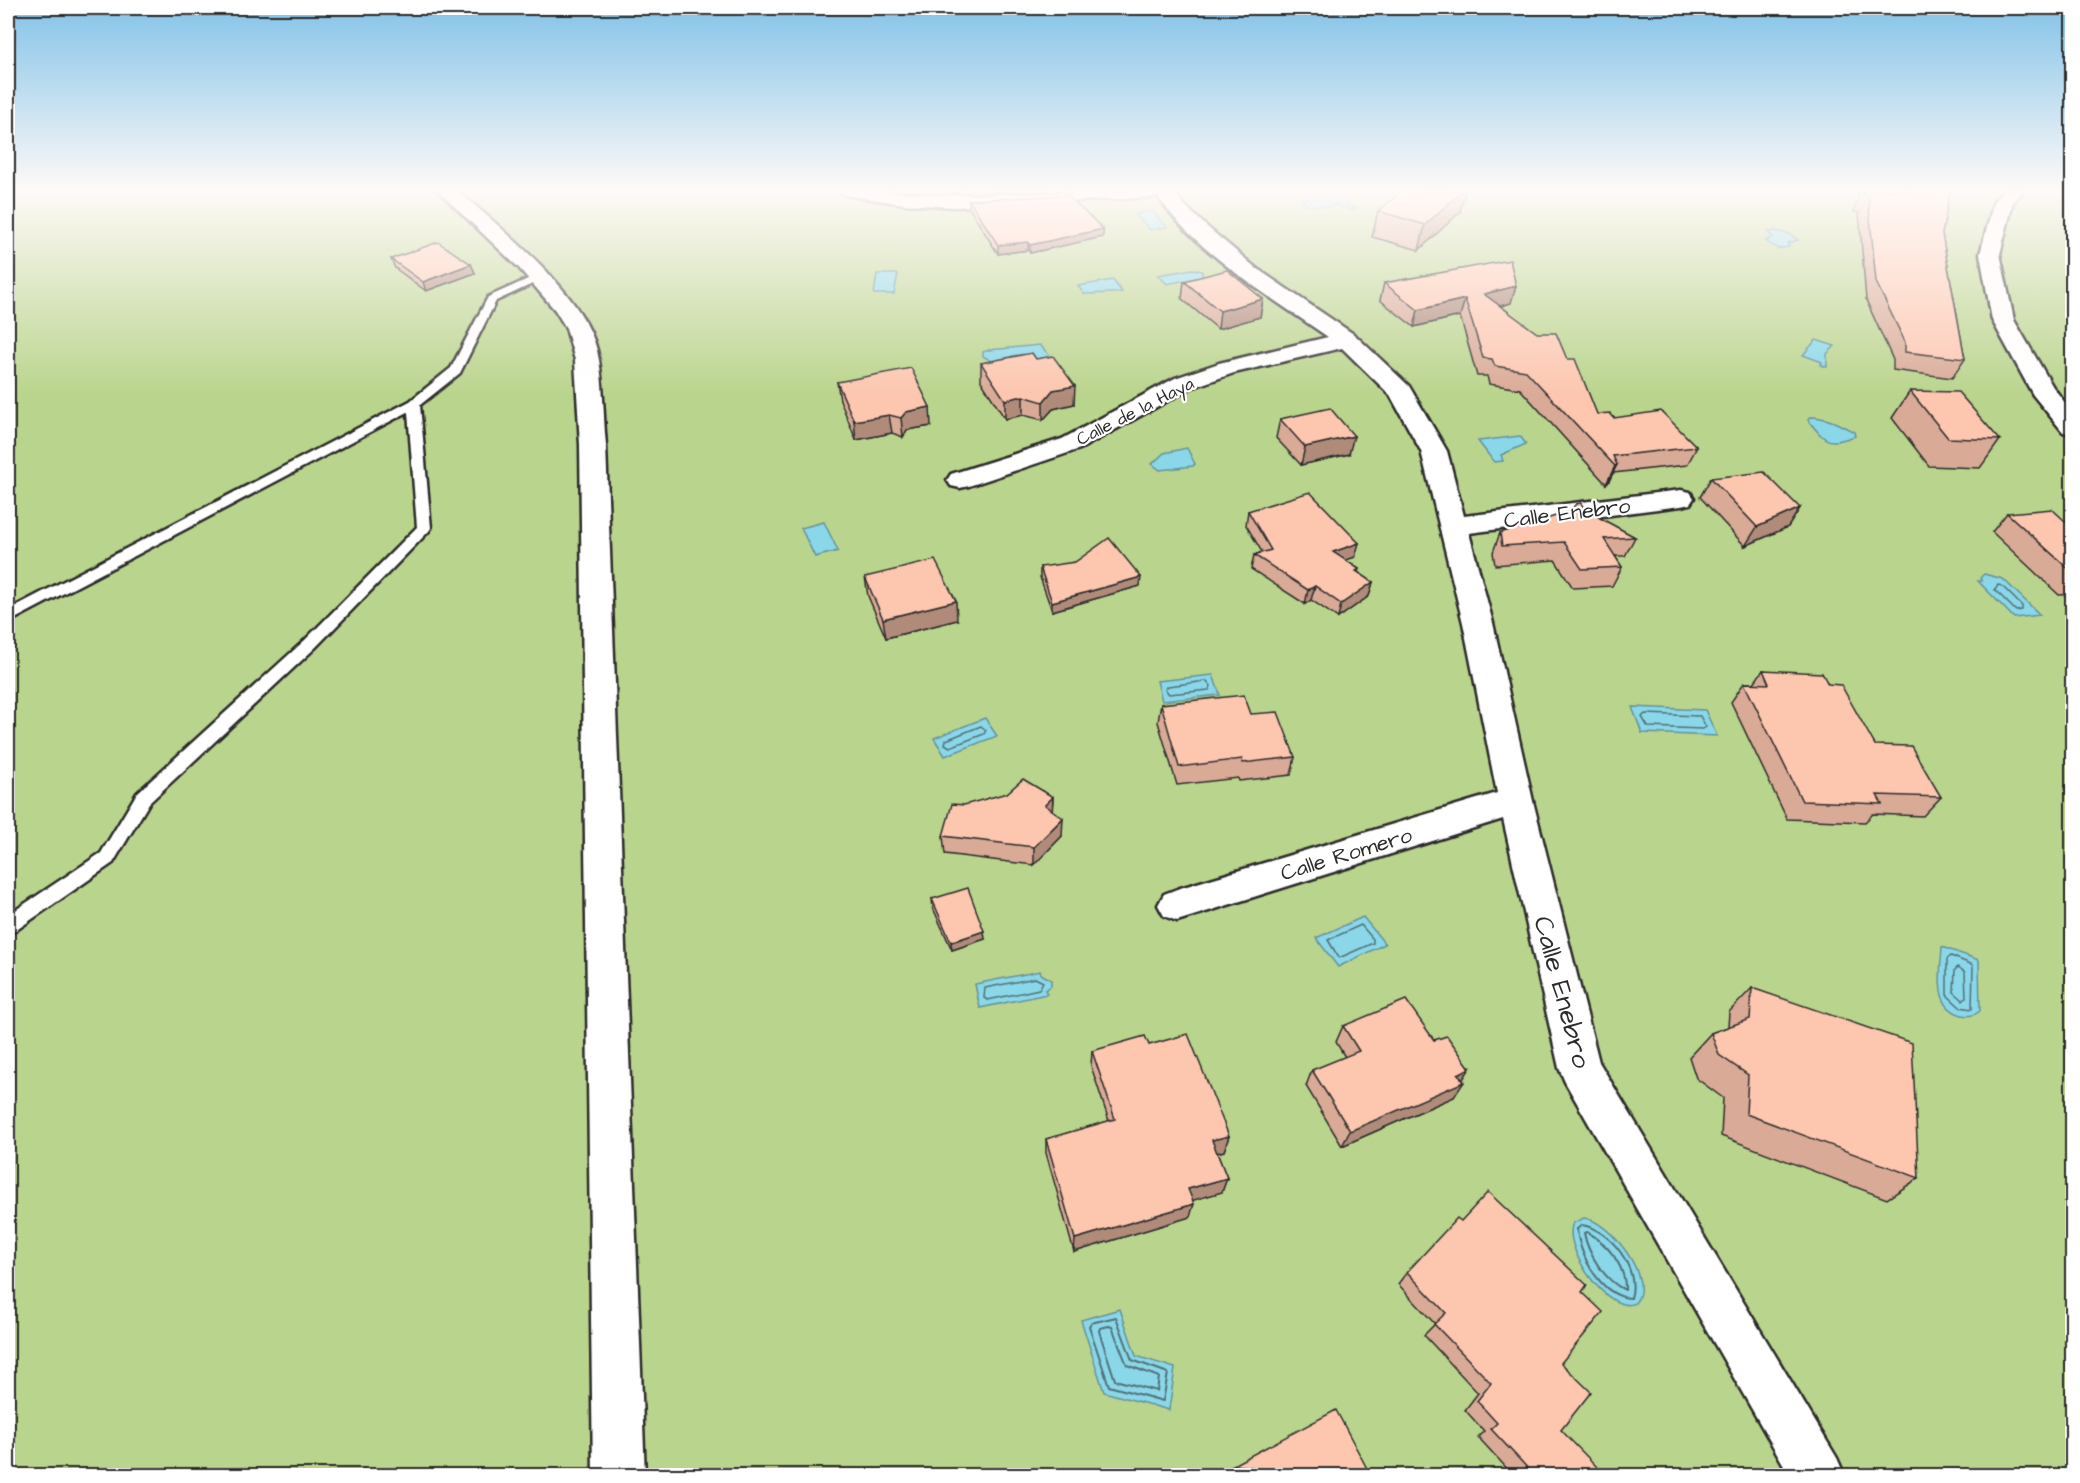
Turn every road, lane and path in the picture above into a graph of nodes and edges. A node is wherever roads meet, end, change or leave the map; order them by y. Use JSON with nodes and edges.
{"nodes":[{"id":1,"x":520,"y":259,"type":"edge"},
{"id":2,"x":1233,"y":259,"type":"edge"},
{"id":3,"x":1991,"y":259,"type":"edge"},
{"id":4,"x":539,"y":277,"type":"junction"},
{"id":5,"x":1347,"y":340,"type":"junction"},
{"id":6,"x":414,"y":404,"type":"junction"},
{"id":7,"x":2073,"y":427,"type":"edge"},
{"id":8,"x":960,"y":480,"type":"dead end"},
{"id":9,"x":1681,"y":498,"type":"dead end"},
{"id":10,"x":1453,"y":526,"type":"junction"},
{"id":11,"x":8,"y":616,"type":"edge"},
{"id":12,"x":1516,"y":801,"type":"junction"},
{"id":13,"x":1177,"y":905,"type":"dead end"},
{"id":14,"x":8,"y":925,"type":"edge"},
{"id":15,"x":619,"y":1476,"type":"edge"},
{"id":16,"x":1819,"y":1476,"type":"edge"}],
"edges":[{"from":1,"to":4,"type":"street"},
{"from":2,"to":5,"type":"street","name":"Calle Enebro"},
{"from":3,"to":7,"type":"street"},
{"from":4,"to":6,"type":"lane"},
{"from":4,"to":15,"type":"street"},
{"from":5,"to":8,"type":"street","name":"Calle de la Haya"},
{"from":5,"to":10,"type":"street","name":"Calle Enebro"},
{"from":6,"to":11,"type":"lane"},
{"from":6,"to":14,"type":"lane"},
{"from":9,"to":10,"type":"street","name":"Calle Enebro"},
{"from":10,"to":12,"type":"street","name":"Calle Enebro"},
{"from":12,"to":13,"type":"street","name":"Calle Romero"},
{"from":12,"to":16,"type":"street","name":"Calle Enebro"}]}
